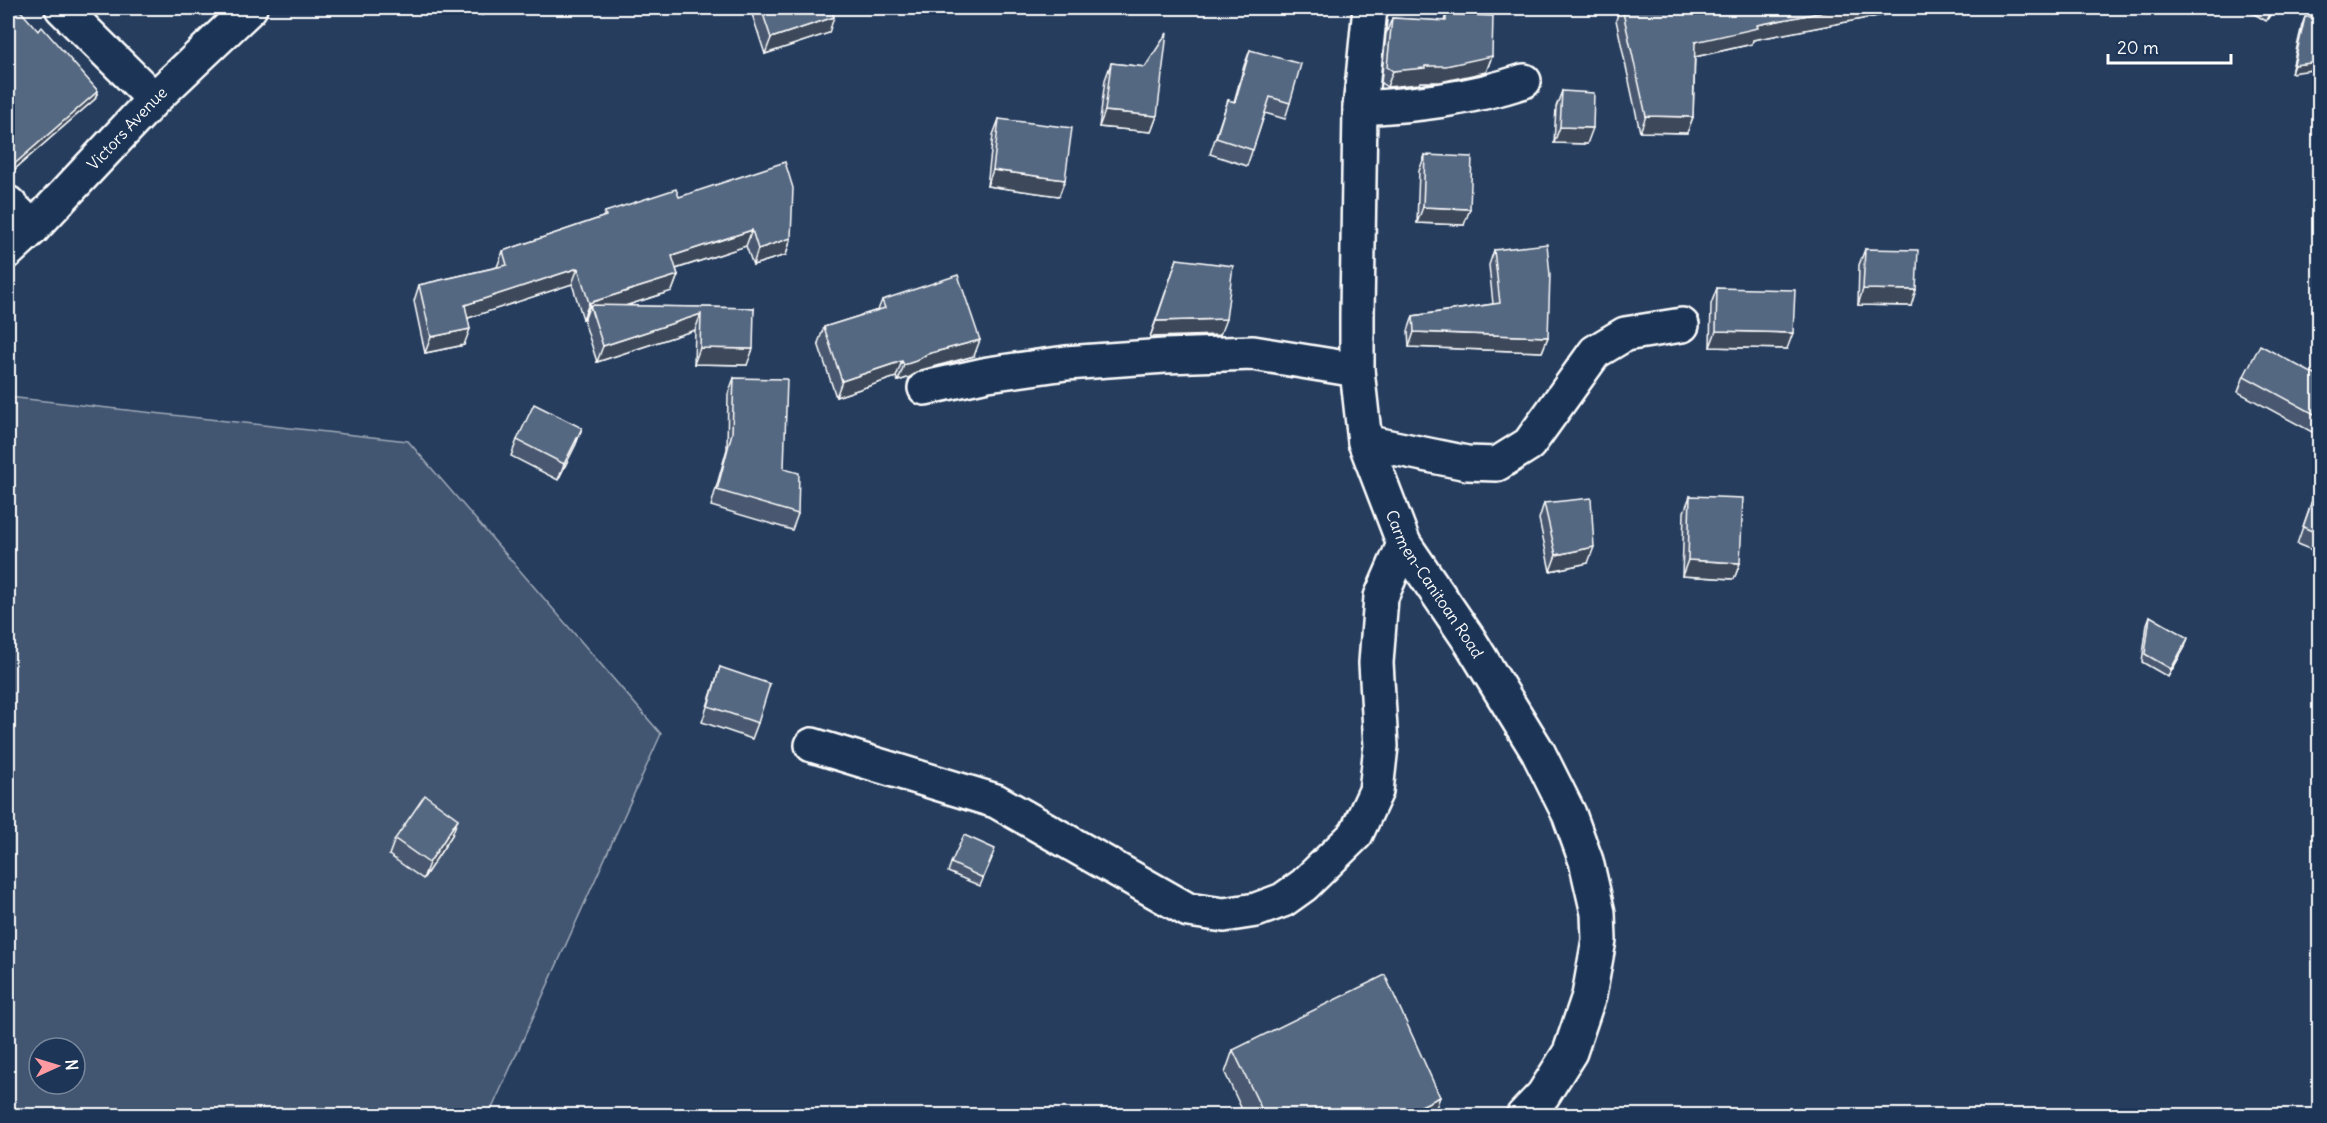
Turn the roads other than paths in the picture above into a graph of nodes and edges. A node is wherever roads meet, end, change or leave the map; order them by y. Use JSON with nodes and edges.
{"nodes":[{"id":1,"x":62,"y":8,"type":"edge"},
{"id":2,"x":250,"y":8,"type":"edge"},
{"id":3,"x":1370,"y":8,"type":"edge"},
{"id":4,"x":1524,"y":81,"type":"dead end"},
{"id":5,"x":154,"y":99,"type":"junction"},
{"id":6,"x":1360,"y":108,"type":"junction"},
{"id":7,"x":8,"y":203,"type":"edge"},
{"id":8,"x":33,"y":228,"type":"junction"},
{"id":9,"x":8,"y":251,"type":"edge"},
{"id":10,"x":1682,"y":325,"type":"dead end"},
{"id":11,"x":1357,"y":370,"type":"junction"},
{"id":12,"x":925,"y":388,"type":"dead end"},
{"id":13,"x":1365,"y":442,"type":"junction"},
{"id":14,"x":1404,"y":544,"type":"junction"},
{"id":15,"x":812,"y":745,"type":"dead end"},
{"id":16,"x":1523,"y":1116,"type":"edge"}],
"edges":[{"from":1,"to":5,"type":"street"},
{"from":2,"to":5,"type":"street","name":"Victors Avenue"},
{"from":3,"to":6,"type":"street","name":"Carmen-Canitoan Road"},
{"from":4,"to":6,"type":"street"},
{"from":5,"to":8,"type":"street","name":"Victors Avenue"},
{"from":6,"to":11,"type":"street","name":"Carmen-Canitoan Road"},
{"from":7,"to":8,"type":"street"},
{"from":8,"to":9,"type":"street","name":"Victors Avenue"},
{"from":10,"to":13,"type":"street"},
{"from":11,"to":12,"type":"street"},
{"from":11,"to":13,"type":"street","name":"Carmen-Canitoan Road"},
{"from":13,"to":14,"type":"street","name":"Carmen-Canitoan Road"},
{"from":14,"to":15,"type":"street"},
{"from":14,"to":16,"type":"street","name":"Carmen-Canitoan Road"}]}
